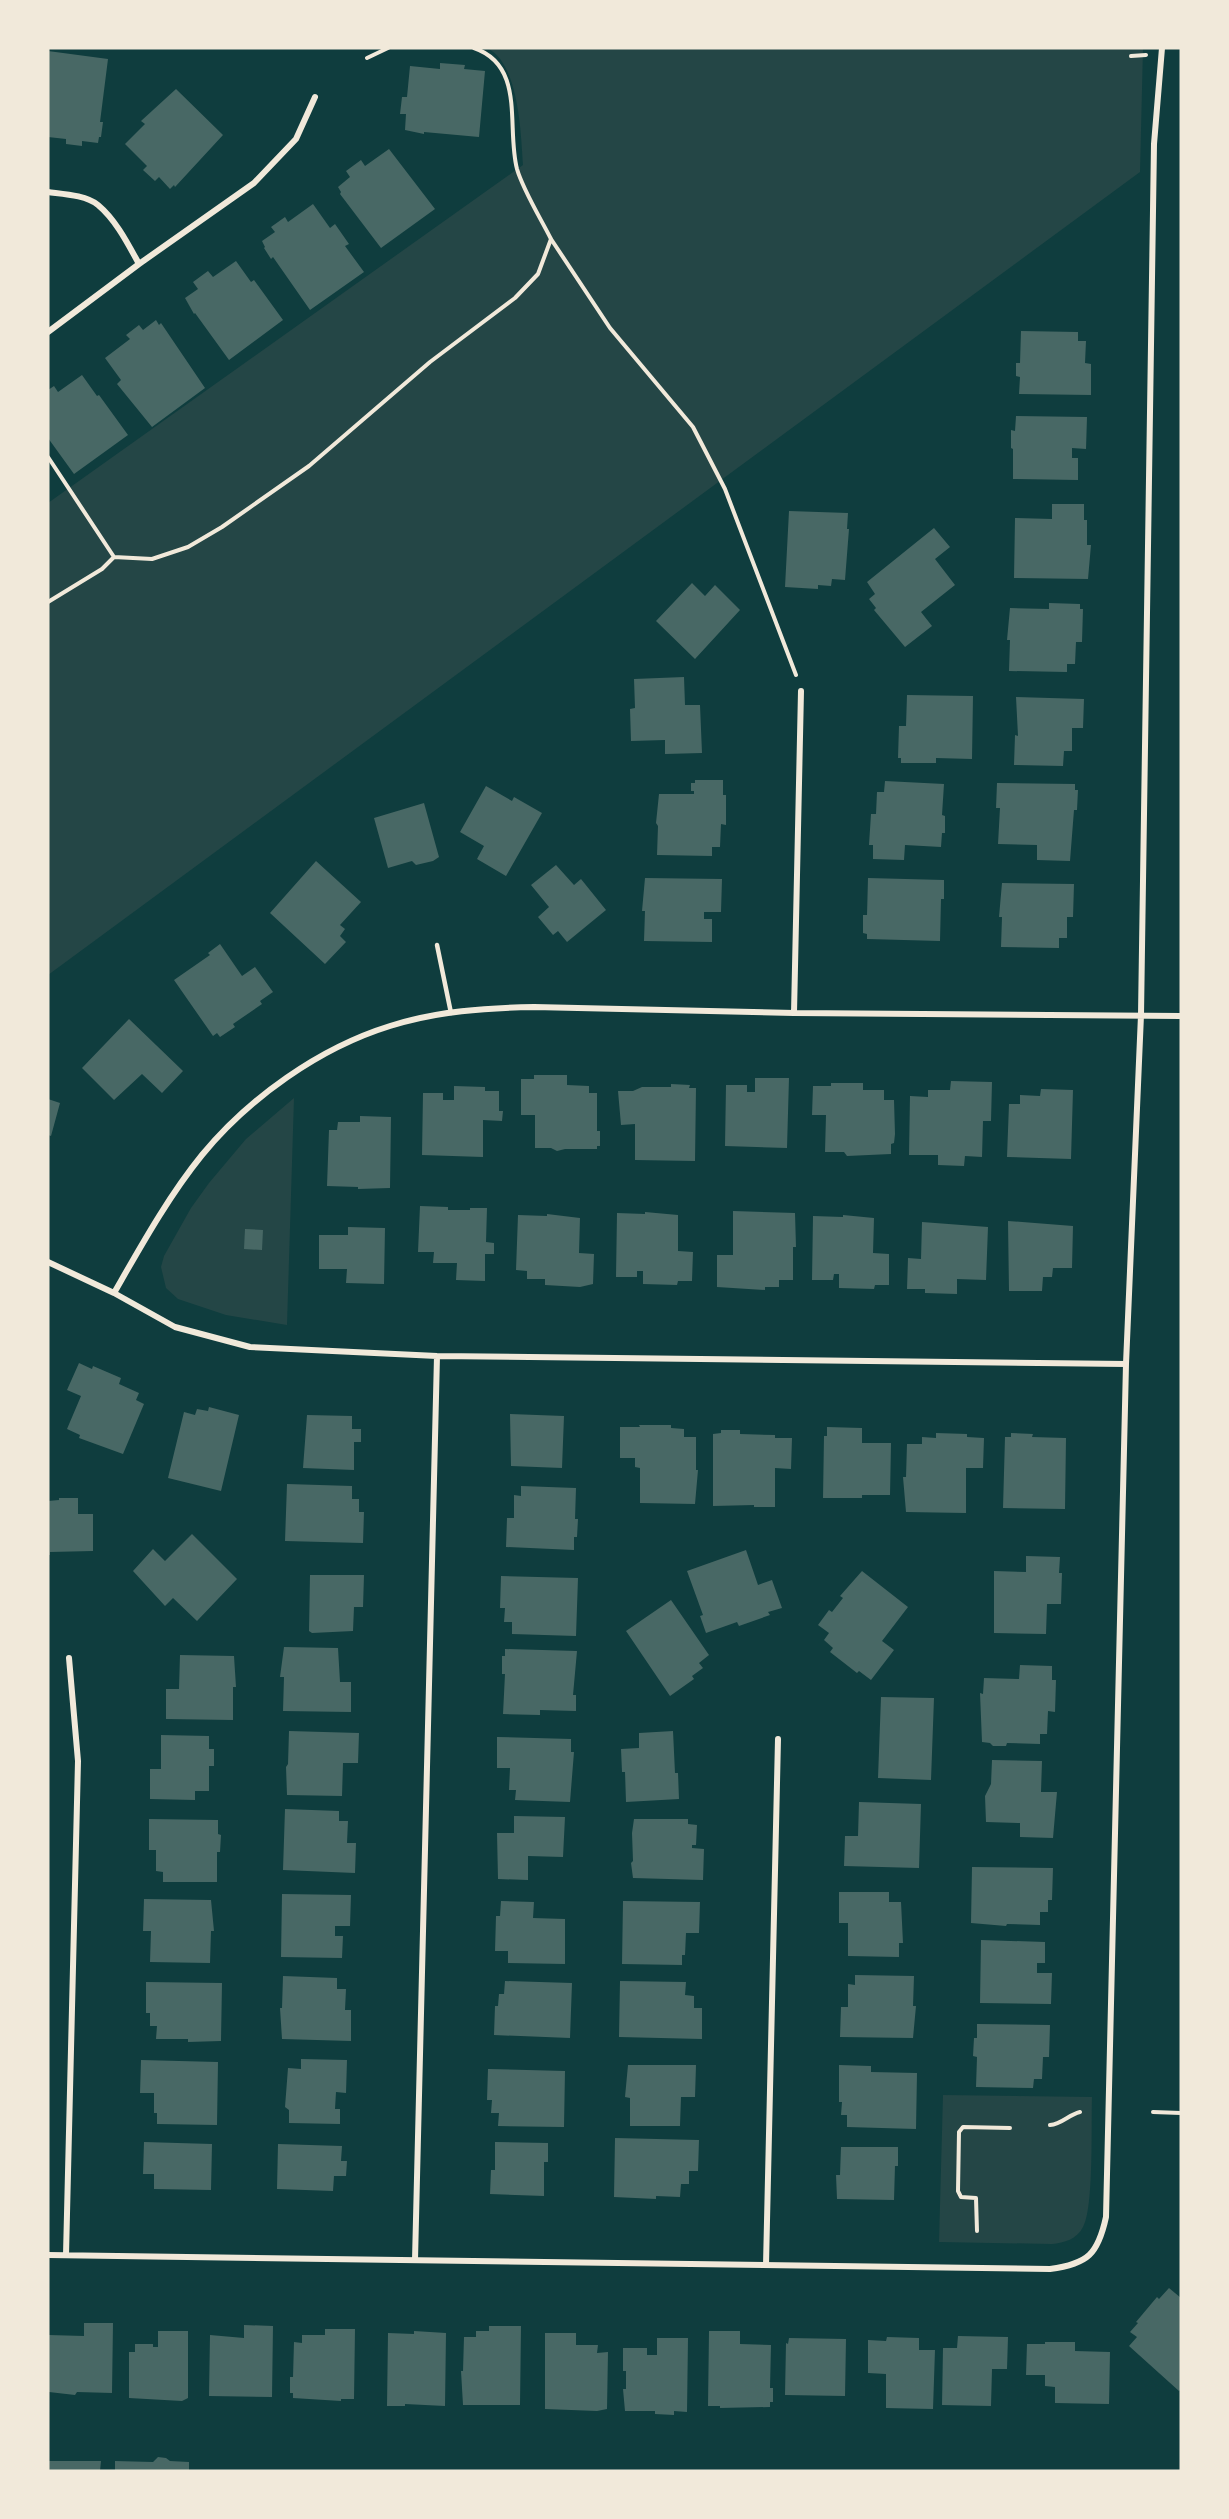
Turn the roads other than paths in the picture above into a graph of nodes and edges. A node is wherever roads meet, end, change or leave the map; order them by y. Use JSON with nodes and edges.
{"nodes":[{"id":1,"x":1162,"y":48,"type":"edge"},
{"id":2,"x":315,"y":97,"type":"dead end"},
{"id":3,"x":48,"y":192,"type":"edge"},
{"id":4,"x":139,"y":264,"type":"junction"},
{"id":5,"x":48,"y":332,"type":"edge"},
{"id":6,"x":801,"y":691,"type":"road end"},
{"id":7,"x":437,"y":945,"type":"dead end"},
{"id":8,"x":794,"y":1012,"type":"junction"},
{"id":9,"x":451,"y":1013,"type":"junction"},
{"id":10,"x":1141,"y":1015,"type":"junction"},
{"id":11,"x":1181,"y":1016,"type":"edge"},
{"id":12,"x":48,"y":1262,"type":"edge"},
{"id":13,"x":114,"y":1293,"type":"junction"},
{"id":14,"x":437,"y":1356,"type":"junction"},
{"id":15,"x":1126,"y":1364,"type":"junction"},
{"id":16,"x":69,"y":1658,"type":"dead end"},
{"id":17,"x":778,"y":1739,"type":"dead end"},
{"id":18,"x":48,"y":2255,"type":"edge"},
{"id":19,"x":66,"y":2255,"type":"junction"},
{"id":20,"x":415,"y":2260,"type":"junction"},
{"id":21,"x":766,"y":2265,"type":"junction"}],
"edges":[{"from":1,"to":10,"type":"street"},
{"from":2,"to":4,"type":"street"},
{"from":3,"to":4,"type":"street"},
{"from":4,"to":5,"type":"street"},
{"from":6,"to":8,"type":"street"},
{"from":7,"to":9,"type":"lane"},
{"from":8,"to":9,"type":"street"},
{"from":8,"to":10,"type":"street"},
{"from":9,"to":13,"type":"street"},
{"from":10,"to":11,"type":"street"},
{"from":10,"to":15,"type":"street"},
{"from":12,"to":13,"type":"street"},
{"from":13,"to":14,"type":"street"},
{"from":14,"to":15,"type":"street"},
{"from":14,"to":20,"type":"street"},
{"from":15,"to":21,"type":"street"},
{"from":16,"to":19,"type":"street"},
{"from":17,"to":21,"type":"street"},
{"from":18,"to":19,"type":"street"},
{"from":19,"to":20,"type":"street"},
{"from":20,"to":21,"type":"street"}]}
